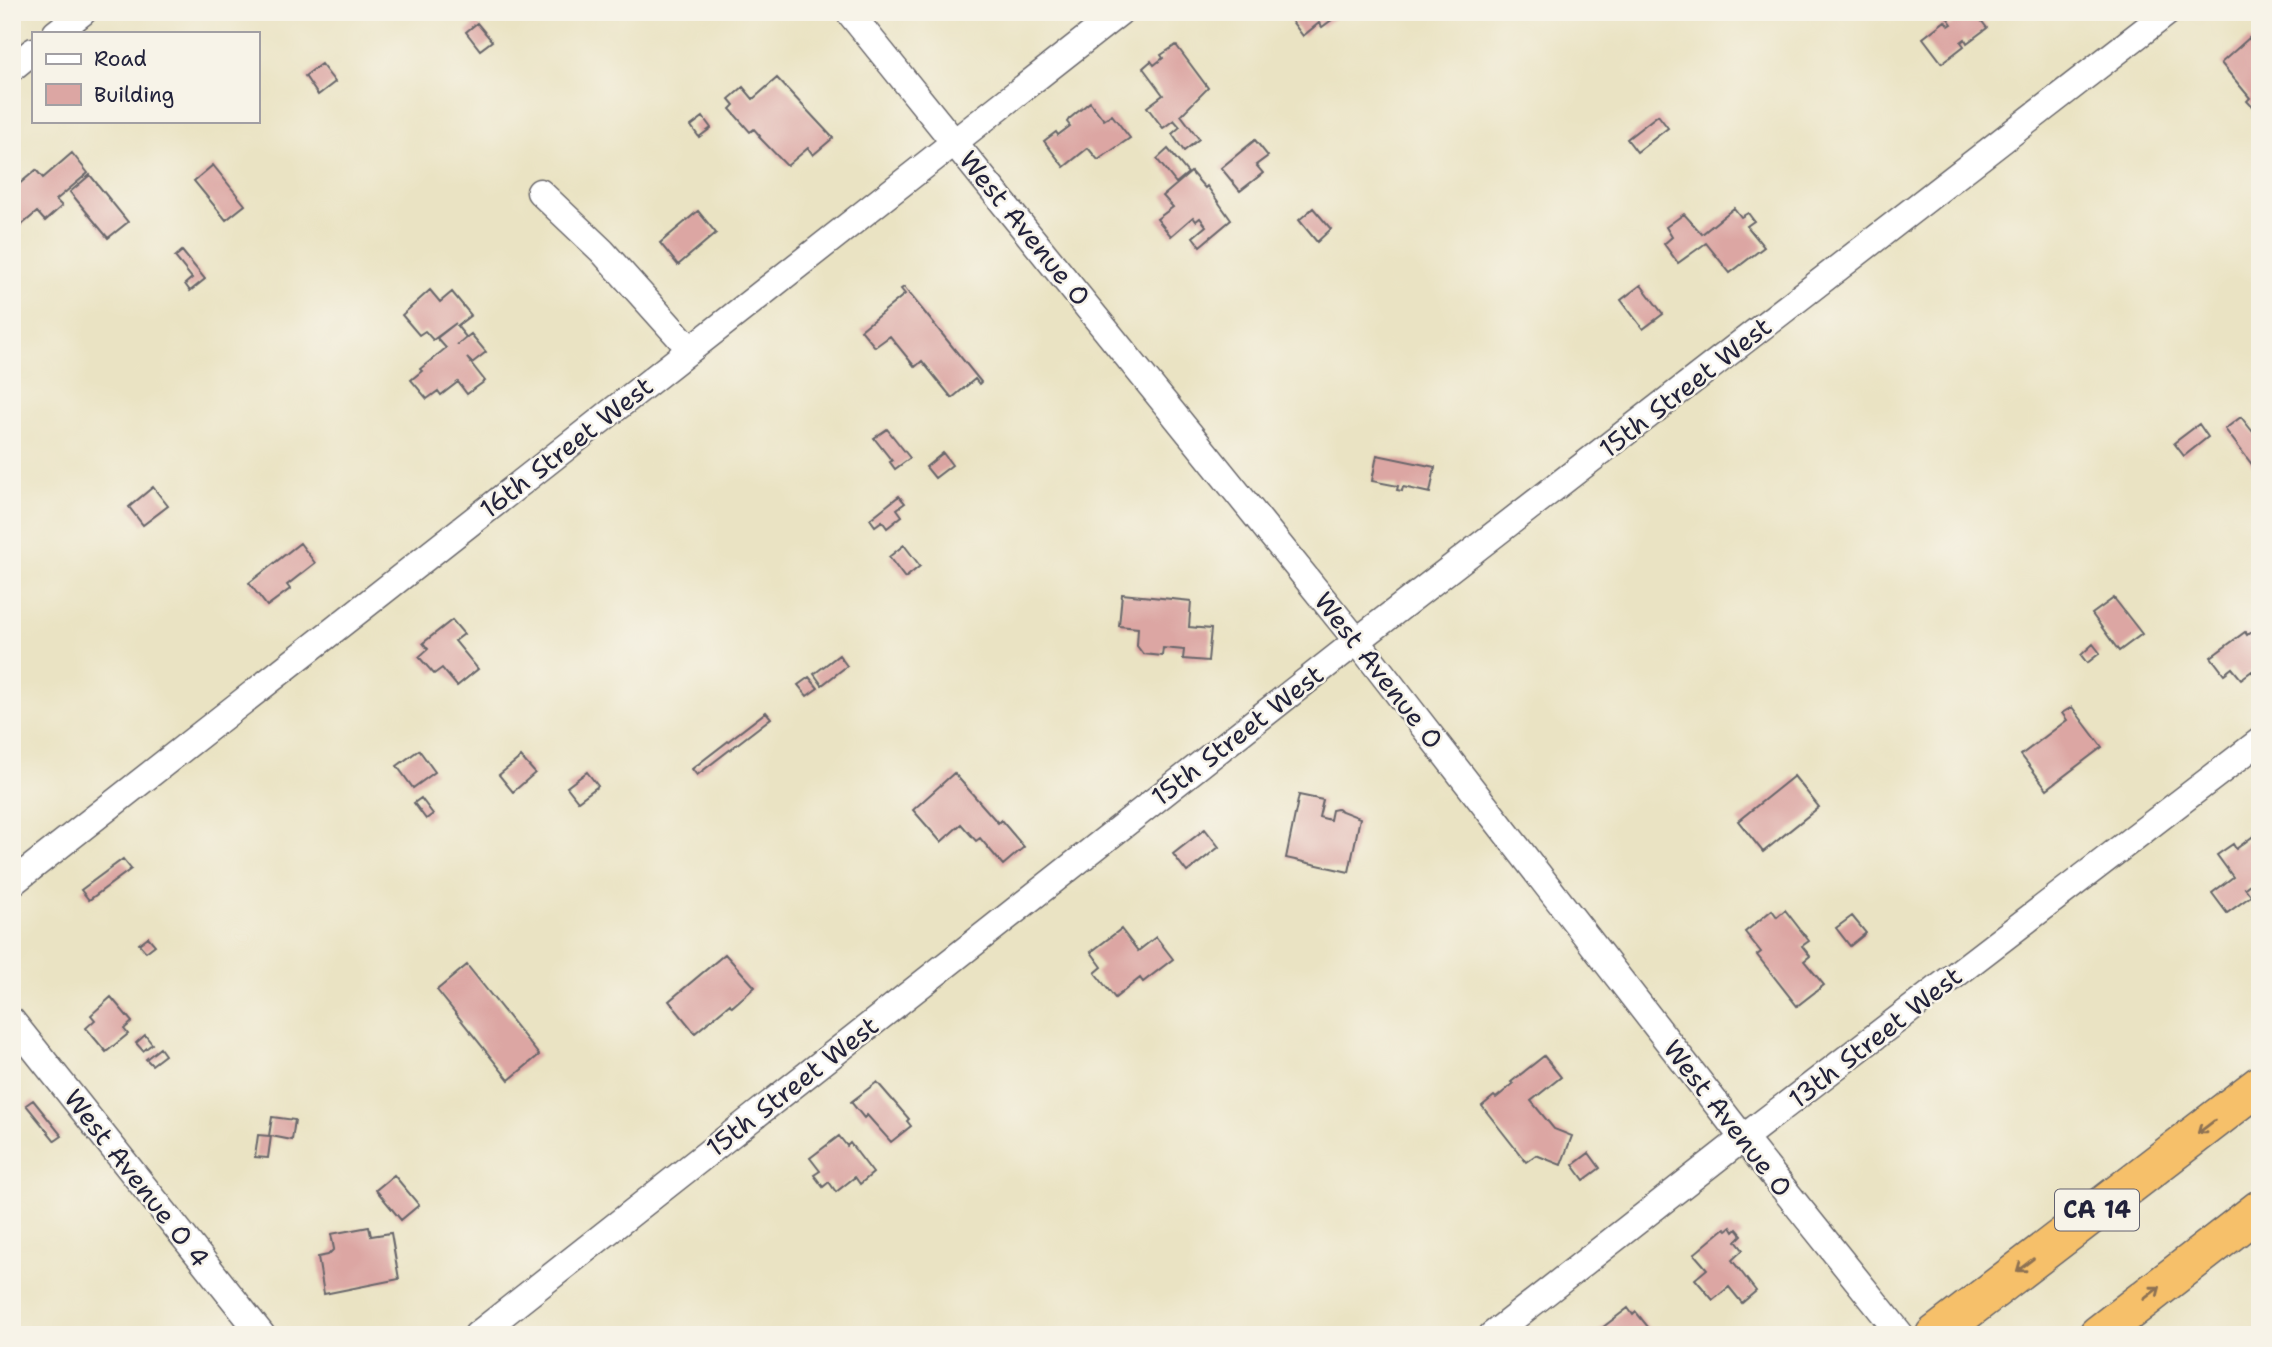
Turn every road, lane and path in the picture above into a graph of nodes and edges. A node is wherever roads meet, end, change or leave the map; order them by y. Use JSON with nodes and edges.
{"nodes":[{"id":1,"x":83,"y":12,"type":"edge"},
{"id":2,"x":849,"y":12,"type":"edge"},
{"id":3,"x":1120,"y":12,"type":"edge"},
{"id":4,"x":2168,"y":12,"type":"edge"},
{"id":5,"x":57,"y":32,"type":"edge"},
{"id":6,"x":32,"y":52,"type":"edge"},
{"id":7,"x":12,"y":68,"type":"edge"},
{"id":8,"x":955,"y":141,"type":"junction"},
{"id":9,"x":540,"y":191,"type":"dead end"},
{"id":10,"x":690,"y":349,"type":"junction"},
{"id":11,"x":1357,"y":641,"type":"junction"},
{"id":12,"x":2260,"y":741,"type":"edge"},
{"id":13,"x":12,"y":883,"type":"edge"},
{"id":14,"x":12,"y":1021,"type":"edge"},
{"id":15,"x":2260,"y":1086,"type":"edge"},
{"id":16,"x":1743,"y":1138,"type":"junction"},
{"id":17,"x":2260,"y":1209,"type":"edge"},
{"id":18,"x":262,"y":1335,"type":"edge"},
{"id":19,"x":477,"y":1335,"type":"edge"},
{"id":20,"x":1492,"y":1335,"type":"edge"},
{"id":21,"x":1901,"y":1335,"type":"edge"},
{"id":22,"x":1934,"y":1335,"type":"edge"},
{"id":23,"x":2098,"y":1335,"type":"edge"}],
"edges":[{"from":1,"to":5,"type":"street"},
{"from":2,"to":8,"type":"street","name":"West Avenue O"},
{"from":3,"to":8,"type":"street","name":"16th Street West"},
{"from":4,"to":11,"type":"street","name":"15th Street West"},
{"from":6,"to":7,"type":"street"},
{"from":8,"to":10,"type":"street","name":"16th Street West"},
{"from":8,"to":11,"type":"street","name":"West Avenue O"},
{"from":9,"to":10,"type":"street"},
{"from":10,"to":13,"type":"street","name":"16th Street West"},
{"from":11,"to":16,"type":"street","name":"West Avenue O"},
{"from":11,"to":19,"type":"street","name":"15th Street West"},
{"from":12,"to":16,"type":"street","name":"13th Street West"},
{"from":14,"to":18,"type":"street","name":"West Avenue O 4"},
{"from":15,"to":22,"type":"highway","number":"CA 14","one_way":true},
{"from":16,"to":20,"type":"street","name":"13th Street West"},
{"from":16,"to":21,"type":"street","name":"West Avenue O"},
{"from":23,"to":17,"type":"highway","one_way":true}]}
